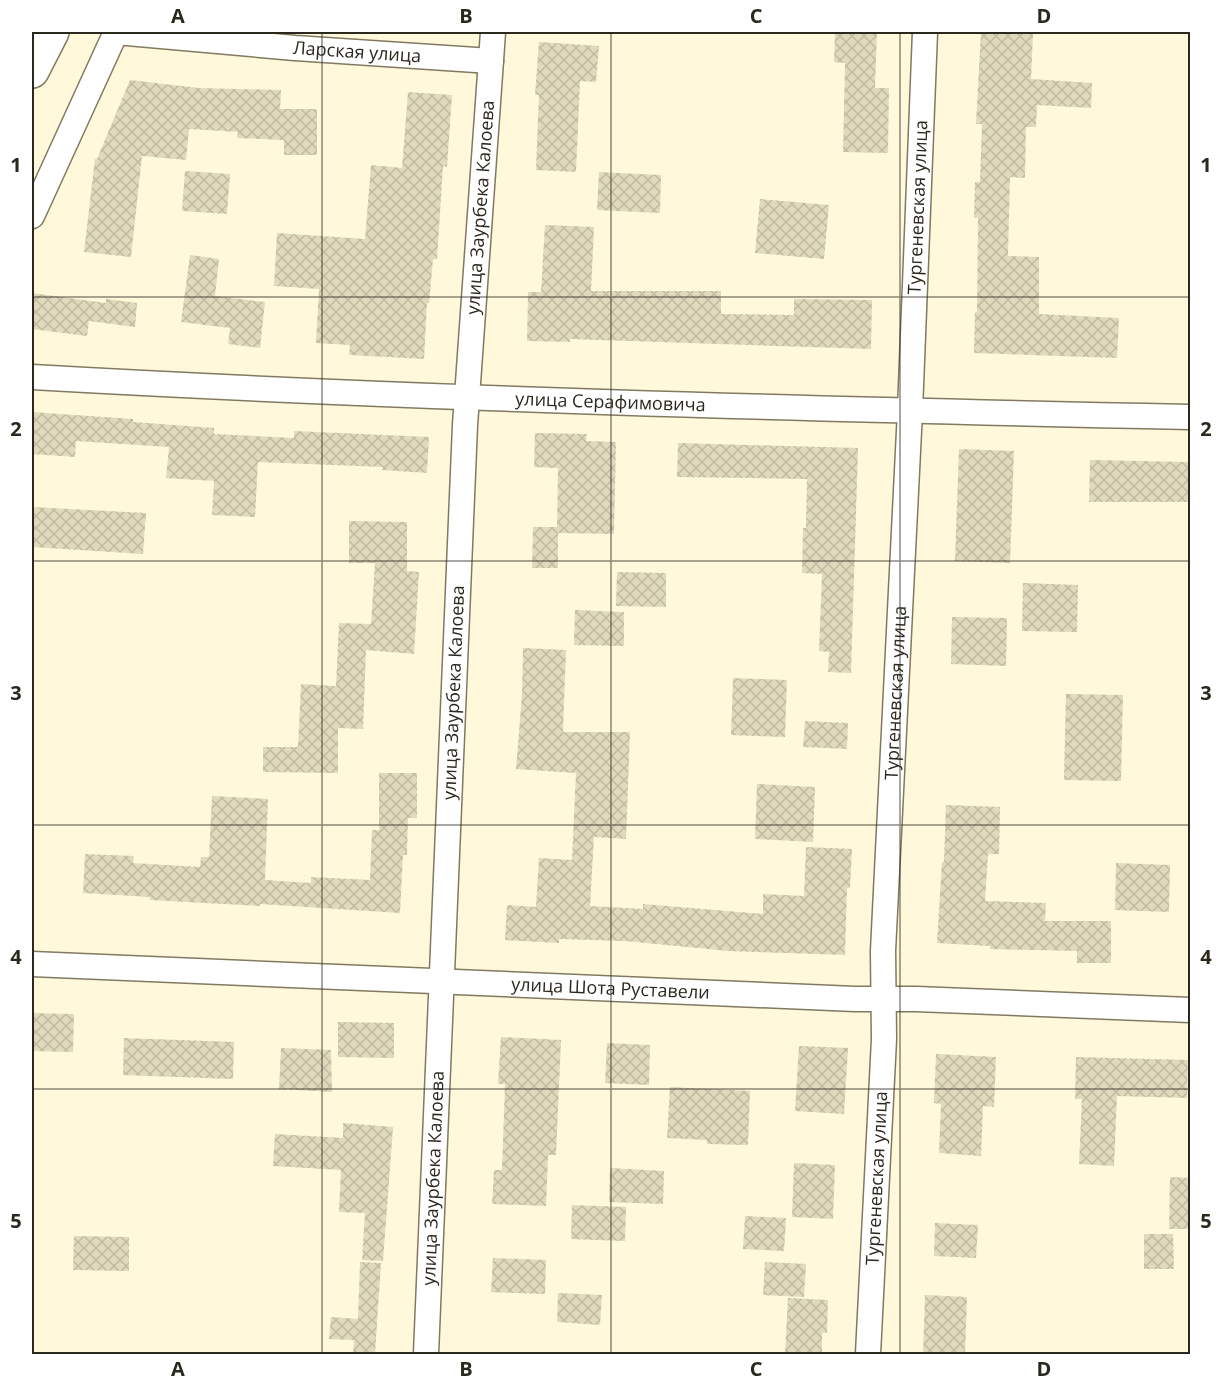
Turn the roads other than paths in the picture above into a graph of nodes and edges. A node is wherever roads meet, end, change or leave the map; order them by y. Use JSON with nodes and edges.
{"nodes":[{"id":1,"x":52,"y":32,"type":"edge"},
{"id":2,"x":116,"y":32,"type":"edge"},
{"id":3,"x":493,"y":32,"type":"edge"},
{"id":4,"x":925,"y":32,"type":"edge"},
{"id":5,"x":491,"y":61,"type":"junction"},
{"id":6,"x":32,"y":71,"type":"edge"},
{"id":7,"x":32,"y":216,"type":"edge"},
{"id":8,"x":32,"y":377,"type":"edge"},
{"id":9,"x":467,"y":397,"type":"junction"},
{"id":10,"x":910,"y":411,"type":"junction"},
{"id":11,"x":1191,"y":417,"type":"edge"},
{"id":12,"x":32,"y":964,"type":"edge"},
{"id":13,"x":442,"y":981,"type":"junction"},
{"id":14,"x":884,"y":998,"type":"junction"},
{"id":15,"x":1191,"y":1010,"type":"edge"},
{"id":16,"x":426,"y":1354,"type":"edge"},
{"id":17,"x":868,"y":1354,"type":"edge"}],
"edges":[{"from":1,"to":6,"type":"main road"},
{"from":2,"to":5,"type":"street","name":"Ларская улица"},
{"from":2,"to":7,"type":"street"},
{"from":3,"to":5,"type":"street","name":"улица Заурбека Калоева"},
{"from":4,"to":10,"type":"street","name":"Тургеневская улица"},
{"from":5,"to":9,"type":"street","name":"улица Заурбека Калоева"},
{"from":8,"to":9,"type":"street","name":"улица Серафимовича"},
{"from":9,"to":10,"type":"street","name":"улица Серафимовича"},
{"from":9,"to":13,"type":"street","name":"улица Заурбека Калоева"},
{"from":10,"to":11,"type":"street","name":"улица Серафимовича"},
{"from":10,"to":14,"type":"street","name":"Тургеневская улица"},
{"from":12,"to":13,"type":"street","name":"улица Шота Руставели"},
{"from":13,"to":14,"type":"street","name":"улица Шота Руставели"},
{"from":13,"to":16,"type":"street","name":"улица Заурбека Калоева"},
{"from":14,"to":15,"type":"street","name":"улица Шота Руставели"},
{"from":14,"to":17,"type":"street","name":"Тургеневская улица"}]}
